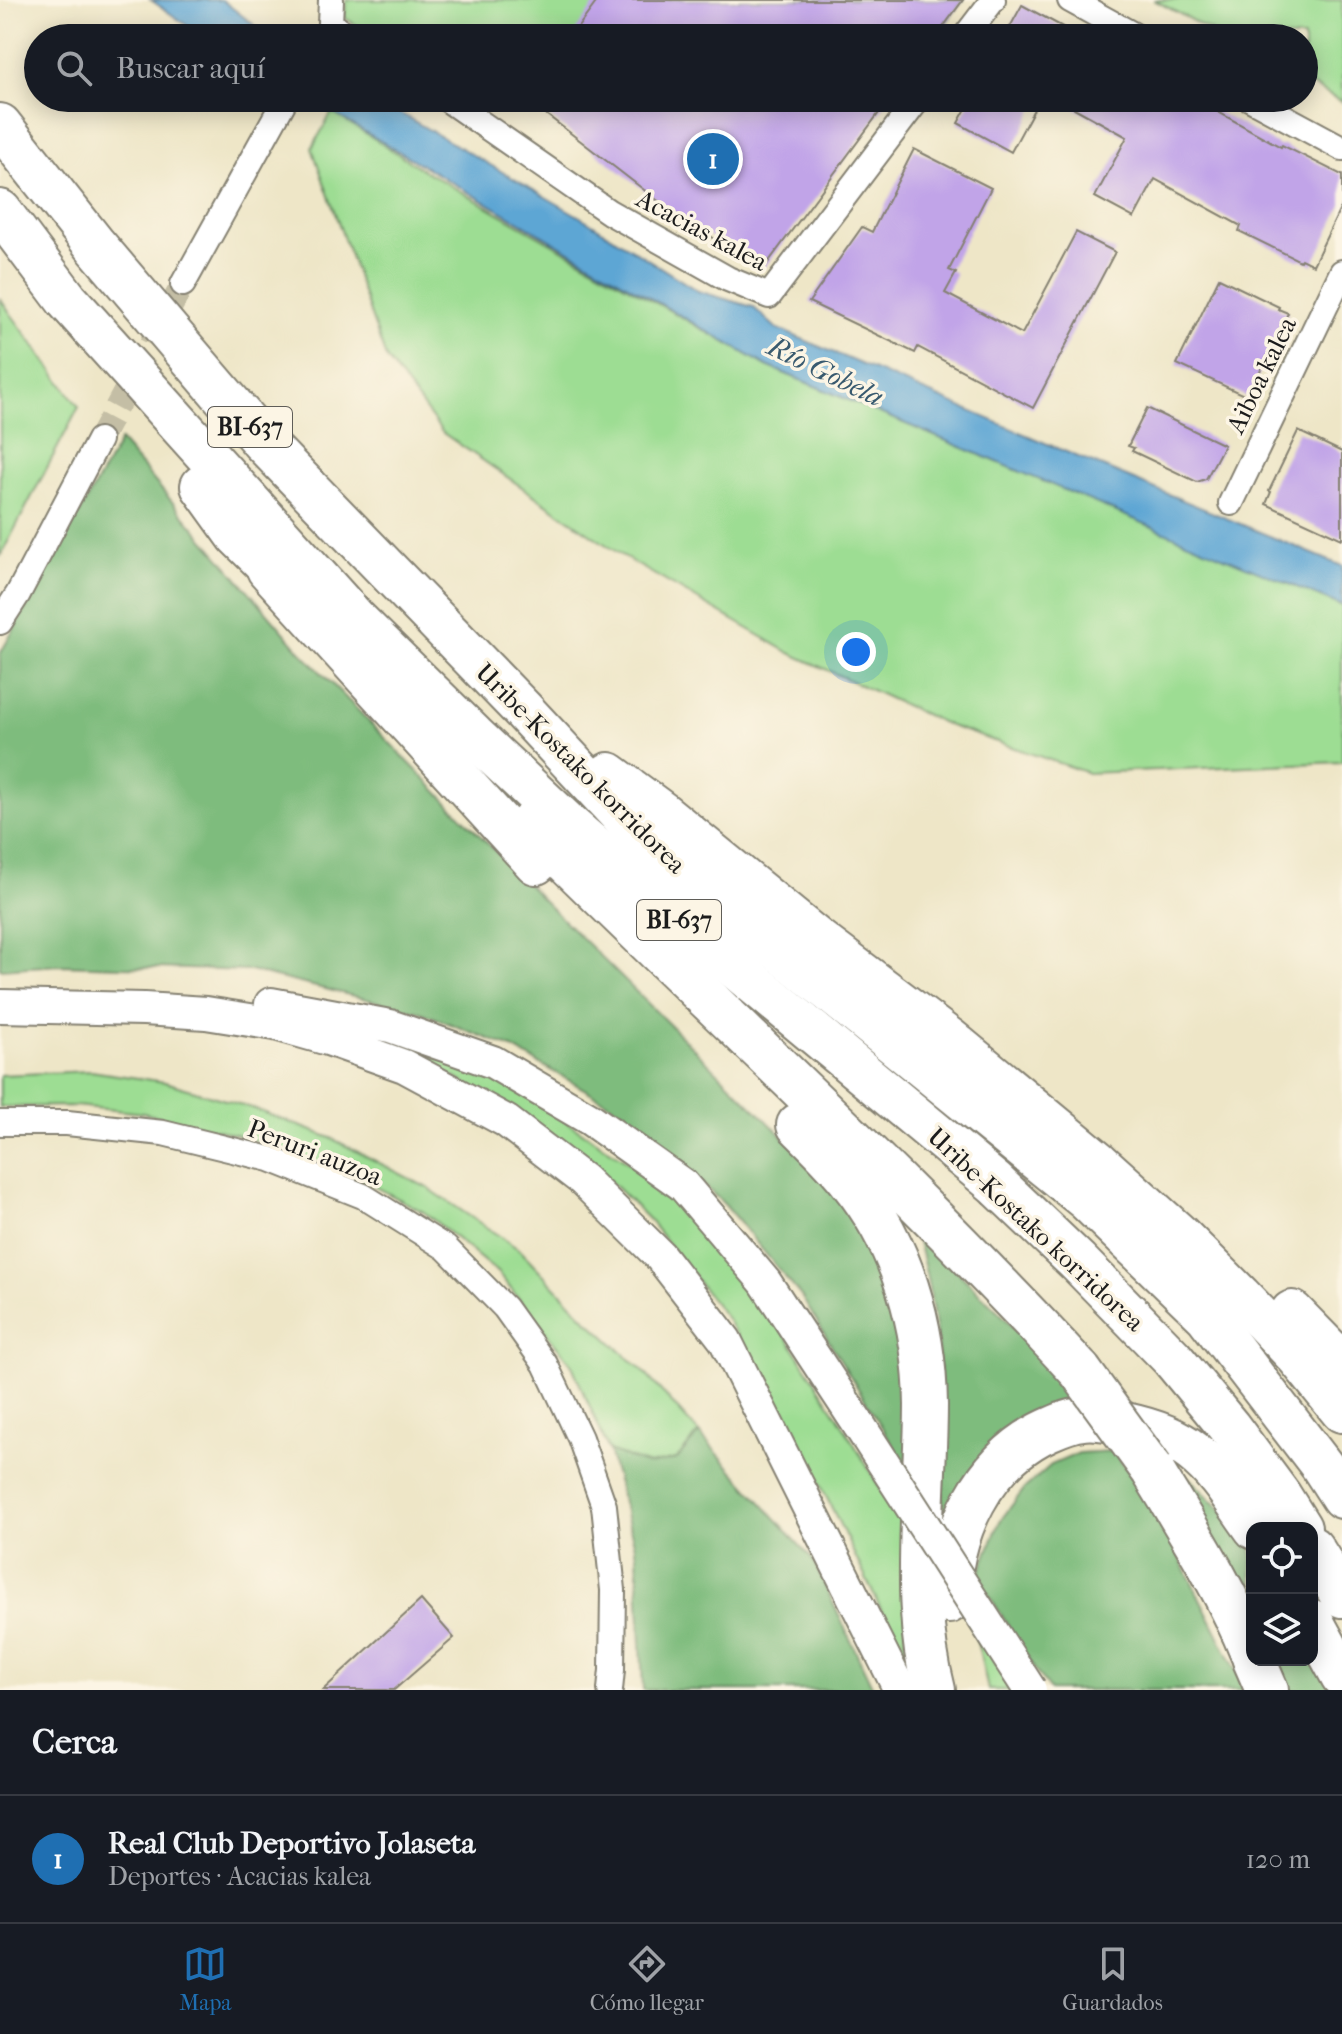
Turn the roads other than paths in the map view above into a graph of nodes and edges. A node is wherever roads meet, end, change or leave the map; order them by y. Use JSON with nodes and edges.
{"nodes":[{"id":1,"x":993,"y":0,"type":"edge"},
{"id":2,"x":1070,"y":0,"type":"edge"},
{"id":3,"x":975,"y":24,"type":"edge"},
{"id":4,"x":1114,"y":24,"type":"edge"},
{"id":5,"x":278,"y":112,"type":"edge"},
{"id":6,"x":465,"y":112,"type":"edge"},
{"id":7,"x":908,"y":112,"type":"edge"},
{"id":8,"x":1275,"y":112,"type":"edge"},
{"id":9,"x":0,"y":125,"type":"edge"},
{"id":10,"x":1342,"y":148,"type":"edge"},
{"id":11,"x":0,"y":211,"type":"edge"},
{"id":12,"x":1342,"y":272,"type":"edge"},
{"id":13,"x":183,"y":284,"type":"tunnel mouth"},
{"id":14,"x":67,"y":300,"type":"junction"},
{"id":15,"x":99,"y":440,"type":"tunnel mouth"},
{"id":16,"x":1231,"y":503,"type":"dead end"},
{"id":17,"x":238,"y":536,"type":"junction"},
{"id":18,"x":0,"y":622,"type":"edge"},
{"id":19,"x":522,"y":709,"type":"junction"},
{"id":20,"x":0,"y":991,"type":"edge"},
{"id":21,"x":0,"y":1006,"type":"edge"},
{"id":22,"x":949,"y":1039,"type":"junction"},
{"id":23,"x":0,"y":1123,"type":"edge"},
{"id":24,"x":1342,"y":1363,"type":"edge"},
{"id":25,"x":1342,"y":1411,"type":"edge"},
{"id":26,"x":1342,"y":1497,"type":"edge"},
{"id":27,"x":1251,"y":1522,"type":"edge"},
{"id":28,"x":1296,"y":1522,"type":"edge"},
{"id":29,"x":1318,"y":1558,"type":"edge"},
{"id":30,"x":1342,"y":1596,"type":"edge"},
{"id":31,"x":1318,"y":1632,"type":"edge"},
{"id":32,"x":1246,"y":1639,"type":"edge"},
{"id":33,"x":1257,"y":1666,"type":"edge"},
{"id":34,"x":1342,"y":1676,"type":"edge"},
{"id":35,"x":610,"y":1690,"type":"edge"},
{"id":36,"x":900,"y":1690,"type":"edge"},
{"id":37,"x":934,"y":1690,"type":"edge"},
{"id":38,"x":959,"y":1690,"type":"edge"},
{"id":39,"x":1030,"y":1690,"type":"edge"},
{"id":40,"x":1267,"y":1690,"type":"edge"}],
"edges":[{"from":1,"to":3,"type":"street"},
{"from":2,"to":4,"type":"street"},
{"from":5,"to":13,"type":"street"},
{"from":6,"to":7,"type":"street","name":"Acacias kalea"},
{"from":8,"to":10,"type":"street"},
{"from":9,"to":19,"type":"highway","name":"Uribe-Kostako korridorea","number":"BI-637"},
{"from":11,"to":14,"type":"highway","name":"Uribe-Kostako korridorea","number":"BI-637"},
{"from":12,"to":16,"type":"street","name":"Aiboa kalea"},
{"from":14,"to":17,"type":"highway"},
{"from":14,"to":28,"type":"highway","name":"Uribe-Kostako korridorea","number":"BI-637"},
{"from":15,"to":18,"type":"street"},
{"from":17,"to":32,"type":"highway","bridge":true},
{"from":17,"to":37,"type":"highway"},
{"from":19,"to":22,"type":"highway"},
{"from":19,"to":26,"type":"highway","name":"Uribe-Kostako korridorea","number":"BI-637"},
{"from":20,"to":39,"type":"street","bridge":true},
{"from":21,"to":36,"type":"street"},
{"from":22,"to":24,"type":"highway"},
{"from":22,"to":25,"type":"highway"},
{"from":23,"to":35,"type":"street","name":"Peruri auzoa"},
{"from":27,"to":38,"type":"highway"},
{"from":29,"to":30,"type":"highway"},
{"from":31,"to":34,"type":"highway"},
{"from":33,"to":40,"type":"highway"}]}
